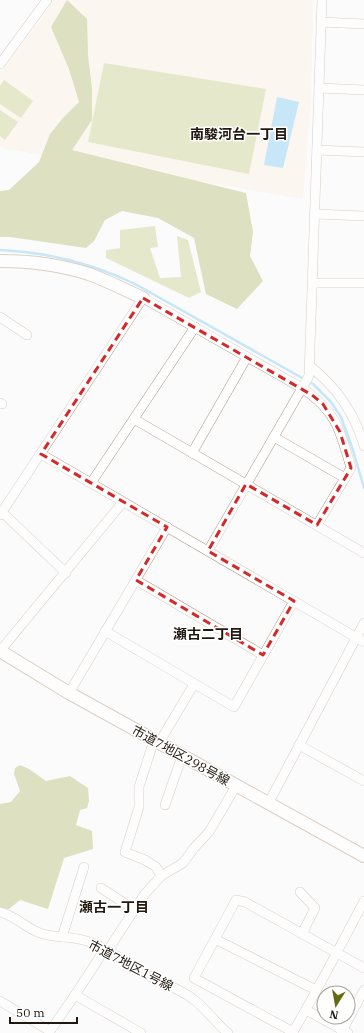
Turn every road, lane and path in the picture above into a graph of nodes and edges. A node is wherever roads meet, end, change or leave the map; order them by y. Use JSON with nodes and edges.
{"nodes":[{"id":1,"x":47,"y":0,"type":"edge"},
{"id":2,"x":322,"y":0,"type":"edge"},
{"id":3,"x":321,"y":22,"type":"junction"},
{"id":4,"x":364,"y":24,"type":"edge"},
{"id":5,"x":0,"y":64,"type":"edge"},
{"id":6,"x":319,"y":88,"type":"junction"},
{"id":7,"x":364,"y":90,"type":"edge"},
{"id":8,"x":317,"y":150,"type":"junction"},
{"id":9,"x":364,"y":152,"type":"edge"},
{"id":10,"x":315,"y":214,"type":"junction"},
{"id":11,"x":364,"y":216,"type":"edge"},
{"id":12,"x":2,"y":264,"type":"edge"},
{"id":13,"x":313,"y":282,"type":"junction"},
{"id":14,"x":364,"y":283,"type":"edge"},
{"id":15,"x":143,"y":298,"type":"junction"},
{"id":16,"x":0,"y":317,"type":"edge"},
{"id":17,"x":195,"y":327,"type":"junction"},
{"id":18,"x":27,"y":335,"type":"dead end"},
{"id":19,"x":247,"y":357,"type":"junction"},
{"id":20,"x":310,"y":366,"type":"junction"},
{"id":21,"x":303,"y":387,"type":"junction"},
{"id":22,"x":134,"y":419,"type":"junction"},
{"id":23,"x":274,"y":437,"type":"junction"},
{"id":24,"x":364,"y":446,"type":"edge"},
{"id":25,"x":192,"y":453,"type":"junction"},
{"id":26,"x":42,"y":454,"type":"junction"},
{"id":27,"x":345,"y":478,"type":"junction"},
{"id":28,"x":91,"y":483,"type":"junction"},
{"id":29,"x":246,"y":484,"type":"junction"},
{"id":30,"x":123,"y":502,"type":"junction"},
{"id":31,"x":2,"y":510,"type":"edge"},
{"id":32,"x":317,"y":525,"type":"junction"},
{"id":33,"x":167,"y":527,"type":"junction"},
{"id":34,"x":208,"y":550,"type":"junction"},
{"id":35,"x":364,"y":552,"type":"edge"},
{"id":36,"x":66,"y":573,"type":"junction"},
{"id":37,"x":136,"y":580,"type":"junction"},
{"id":38,"x":294,"y":601,"type":"junction"},
{"id":39,"x":364,"y":623,"type":"edge"},
{"id":40,"x":105,"y":631,"type":"junction"},
{"id":41,"x":360,"y":640,"type":"edge"},
{"id":42,"x":0,"y":651,"type":"edge"},
{"id":43,"x":263,"y":655,"type":"junction"},
{"id":44,"x":194,"y":684,"type":"junction"},
{"id":45,"x":69,"y":693,"type":"junction"},
{"id":46,"x":157,"y":742,"type":"junction"},
{"id":47,"x":299,"y":745,"type":"junction"},
{"id":48,"x":182,"y":756,"type":"junction"},
{"id":49,"x":363,"y":779,"type":"edge"},
{"id":50,"x":236,"y":786,"type":"junction"},
{"id":51,"x":268,"y":804,"type":"junction"},
{"id":52,"x":165,"y":805,"type":"dead end"},
{"id":53,"x":364,"y":856,"type":"edge"},
{"id":54,"x":84,"y":867,"type":"dead end"},
{"id":55,"x":161,"y":876,"type":"junction"},
{"id":56,"x":101,"y":888,"type":"dead end"},
{"id":57,"x":300,"y":892,"type":"dead end"},
{"id":58,"x":364,"y":901,"type":"edge"},
{"id":59,"x":135,"y":910,"type":"junction"},
{"id":60,"x":0,"y":912,"type":"edge"},
{"id":61,"x":302,"y":934,"type":"junction"},
{"id":62,"x":62,"y":937,"type":"junction"},
{"id":63,"x":216,"y":938,"type":"junction"},
{"id":64,"x":106,"y":949,"type":"junction"},
{"id":65,"x":336,"y":953,"type":"junction"},
{"id":66,"x":364,"y":968,"type":"edge"},
{"id":67,"x":319,"y":985,"type":"edge"},
{"id":68,"x":316,"y":990,"type":"joint"},
{"id":69,"x":364,"y":990,"type":"edge"},
{"id":70,"x":75,"y":995,"type":"junction"},
{"id":71,"x":0,"y":1001,"type":"edge"},
{"id":72,"x":306,"y":1010,"type":"junction"},
{"id":73,"x":344,"y":1032,"type":"edge"},
{"id":74,"x":141,"y":1033,"type":"edge"},
{"id":75,"x":228,"y":1033,"type":"edge"}],
"edges":[{"from":1,"to":5,"type":"street"},
{"from":2,"to":3,"type":"street"},
{"from":3,"to":4,"type":"street"},
{"from":3,"to":6,"type":"street"},
{"from":6,"to":7,"type":"street"},
{"from":6,"to":8,"type":"street"},
{"from":8,"to":9,"type":"street"},
{"from":8,"to":10,"type":"street"},
{"from":10,"to":11,"type":"street"},
{"from":10,"to":13,"type":"street"},
{"from":12,"to":15,"type":"street"},
{"from":13,"to":14,"type":"street"},
{"from":13,"to":20,"type":"street"},
{"from":15,"to":17,"type":"street"},
{"from":15,"to":26,"type":"street"},
{"from":16,"to":18,"type":"street"},
{"from":17,"to":19,"type":"street"},
{"from":17,"to":22,"type":"street"},
{"from":19,"to":21,"type":"street"},
{"from":19,"to":25,"type":"street"},
{"from":20,"to":21,"type":"street"},
{"from":20,"to":24,"type":"street"},
{"from":21,"to":23,"type":"street"},
{"from":21,"to":27,"type":"street"},
{"from":22,"to":25,"type":"street"},
{"from":22,"to":28,"type":"street"},
{"from":23,"to":27,"type":"street"},
{"from":23,"to":29,"type":"street"},
{"from":25,"to":29,"type":"street"},
{"from":26,"to":28,"type":"street"},
{"from":26,"to":31,"type":"street"},
{"from":27,"to":32,"type":"street"},
{"from":28,"to":30,"type":"street"},
{"from":29,"to":32,"type":"street"},
{"from":29,"to":34,"type":"street"},
{"from":30,"to":33,"type":"street"},
{"from":30,"to":36,"type":"street"},
{"from":31,"to":36,"type":"street"},
{"from":32,"to":35,"type":"street"},
{"from":33,"to":34,"type":"street"},
{"from":33,"to":37,"type":"street"},
{"from":34,"to":38,"type":"street"},
{"from":36,"to":42,"type":"street"},
{"from":37,"to":40,"type":"street"},
{"from":37,"to":43,"type":"street"},
{"from":38,"to":41,"type":"street"},
{"from":38,"to":43,"type":"street"},
{"from":39,"to":41,"type":"street"},
{"from":40,"to":44,"type":"street"},
{"from":40,"to":45,"type":"street"},
{"from":41,"to":47,"type":"street"},
{"from":42,"to":45,"type":"street","name":"市道7地区298号線"},
{"from":43,"to":44,"type":"street"},
{"from":44,"to":46,"type":"street"},
{"from":45,"to":46,"type":"street","name":"市道7地区298号線"},
{"from":46,"to":48,"type":"street","name":"市道7地区298号線"},
{"from":46,"to":55,"type":"street"},
{"from":47,"to":49,"type":"street"},
{"from":47,"to":51,"type":"street"},
{"from":48,"to":50,"type":"street","name":"市道7地区298号線"},
{"from":48,"to":52,"type":"street"},
{"from":50,"to":51,"type":"street","name":"市道7地区298号線"},
{"from":50,"to":55,"type":"street"},
{"from":51,"to":53,"type":"street","name":"市道7地区298号線"},
{"from":54,"to":62,"type":"street"},
{"from":55,"to":59,"type":"street"},
{"from":56,"to":59,"type":"street"},
{"from":57,"to":61,"type":"street"},
{"from":58,"to":65,"type":"street"},
{"from":59,"to":64,"type":"street"},
{"from":60,"to":62,"type":"street","name":"市道7地区1号線"},
{"from":61,"to":63,"type":"street"},
{"from":61,"to":65,"type":"street"},
{"from":62,"to":64,"type":"street","name":"市道7地区1号線"},
{"from":63,"to":68,"type":"street"},
{"from":63,"to":72,"type":"street"},
{"from":64,"to":70,"type":"street"},
{"from":64,"to":75,"type":"street","name":"市道7地区1号線"},
{"from":65,"to":66,"type":"street"},
{"from":65,"to":67,"type":"street"},
{"from":68,"to":72,"type":"street"},
{"from":69,"to":73,"type":"street"},
{"from":70,"to":71,"type":"street"},
{"from":70,"to":74,"type":"street"},
{"from":72,"to":73,"type":"street"}]}
